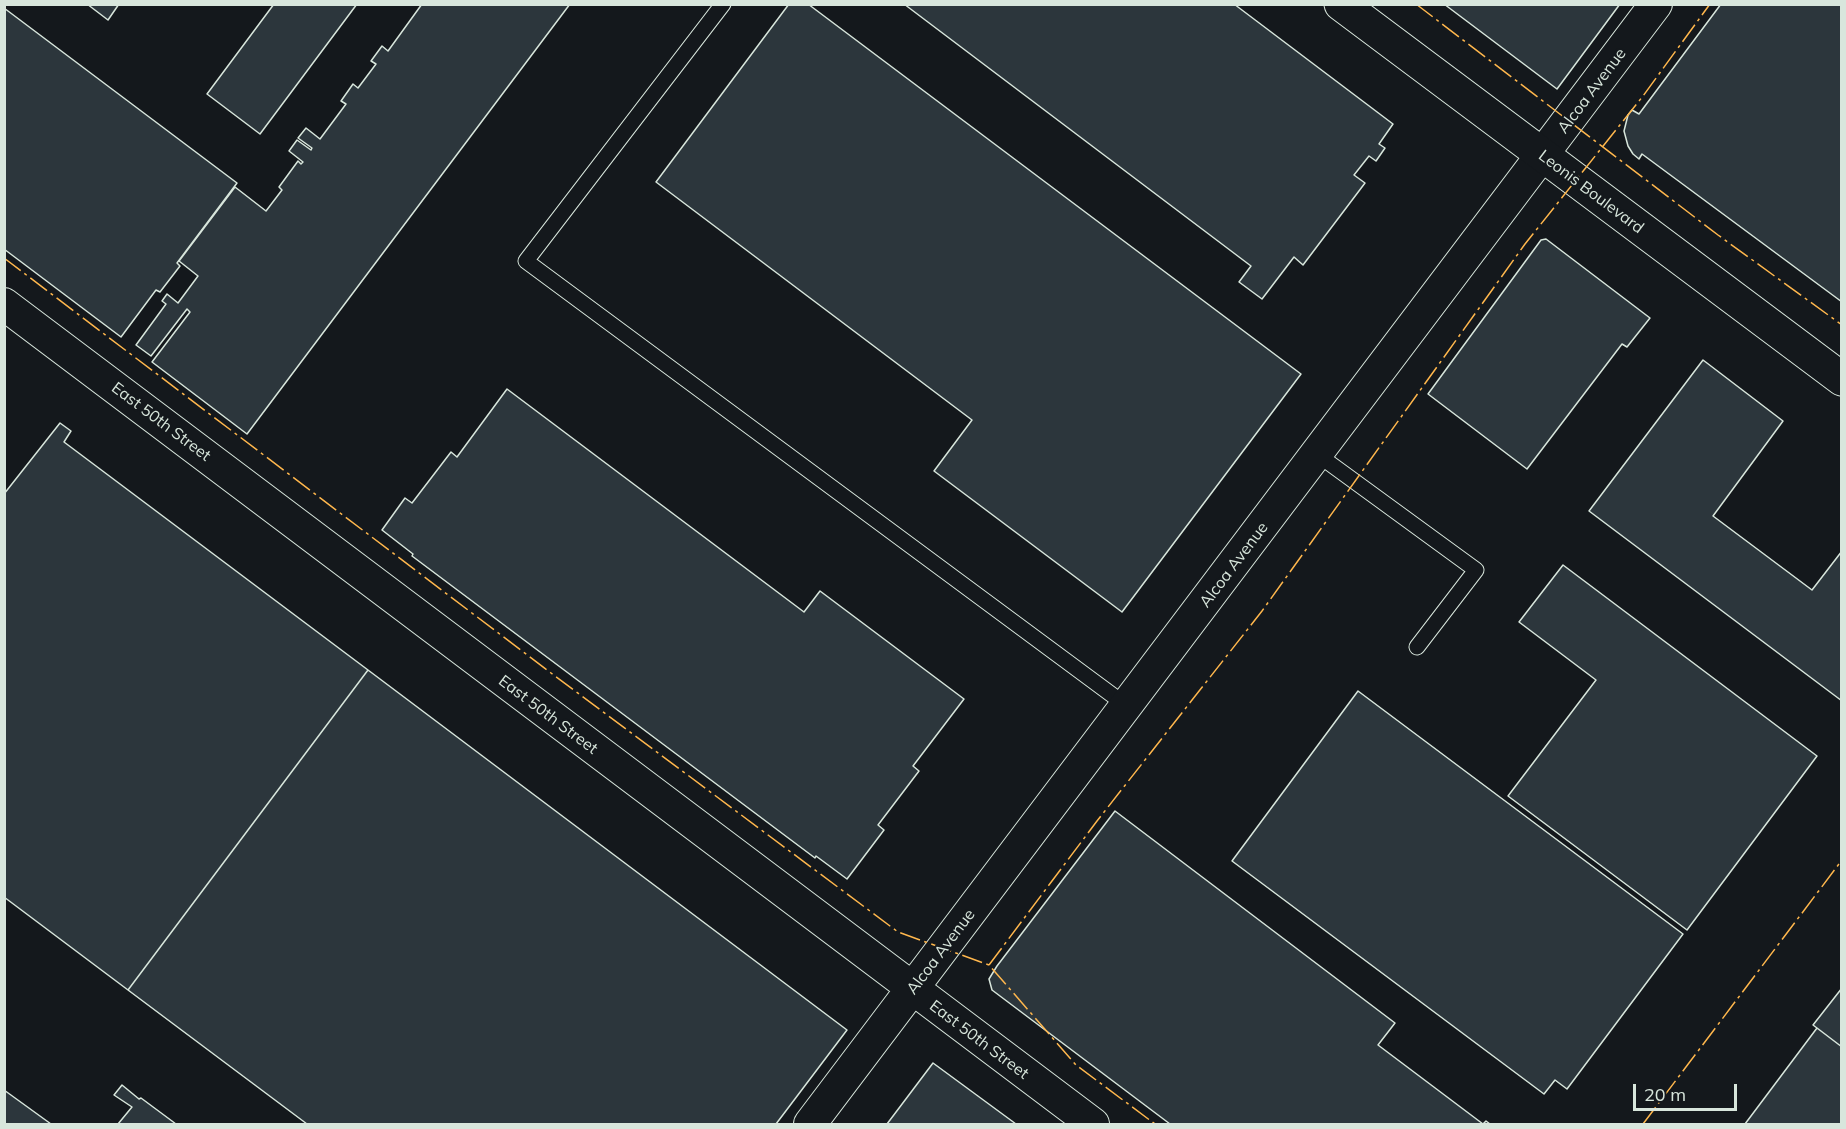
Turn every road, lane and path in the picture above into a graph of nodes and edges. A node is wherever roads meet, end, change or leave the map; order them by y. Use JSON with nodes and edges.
{"nodes":[{"id":1,"x":723,"y":4,"type":"edge"},
{"id":2,"x":1341,"y":4,"type":"edge"},
{"id":3,"x":1656,"y":4,"type":"edge"},
{"id":4,"x":1543,"y":156,"type":"junction"},
{"id":5,"x":7,"y":311,"type":"edge"},
{"id":6,"x":1842,"y":379,"type":"edge"},
{"id":7,"x":1317,"y":454,"type":"junction"},
{"id":8,"x":1417,"y":647,"type":"dead end"},
{"id":9,"x":1127,"y":706,"type":"junction"},
{"id":10,"x":912,"y":990,"type":"junction"},
{"id":11,"x":810,"y":1125,"type":"edge"},
{"id":12,"x":1093,"y":1125,"type":"edge"}],
"edges":[{"from":1,"to":9,"type":"lane"},
{"from":2,"to":4,"type":"main road","name":"Leonis Boulevard"},
{"from":3,"to":4,"type":"street","name":"Alcoa Avenue"},
{"from":4,"to":6,"type":"main road","name":"Leonis Boulevard"},
{"from":4,"to":7,"type":"street","name":"Alcoa Avenue"},
{"from":5,"to":10,"type":"street","name":"East 50th Street"},
{"from":7,"to":8,"type":"lane"},
{"from":7,"to":9,"type":"street","name":"Alcoa Avenue"},
{"from":9,"to":10,"type":"street","name":"Alcoa Avenue"},
{"from":10,"to":11,"type":"street","name":"Alcoa Avenue"},
{"from":10,"to":12,"type":"street","name":"East 50th Street"}]}
